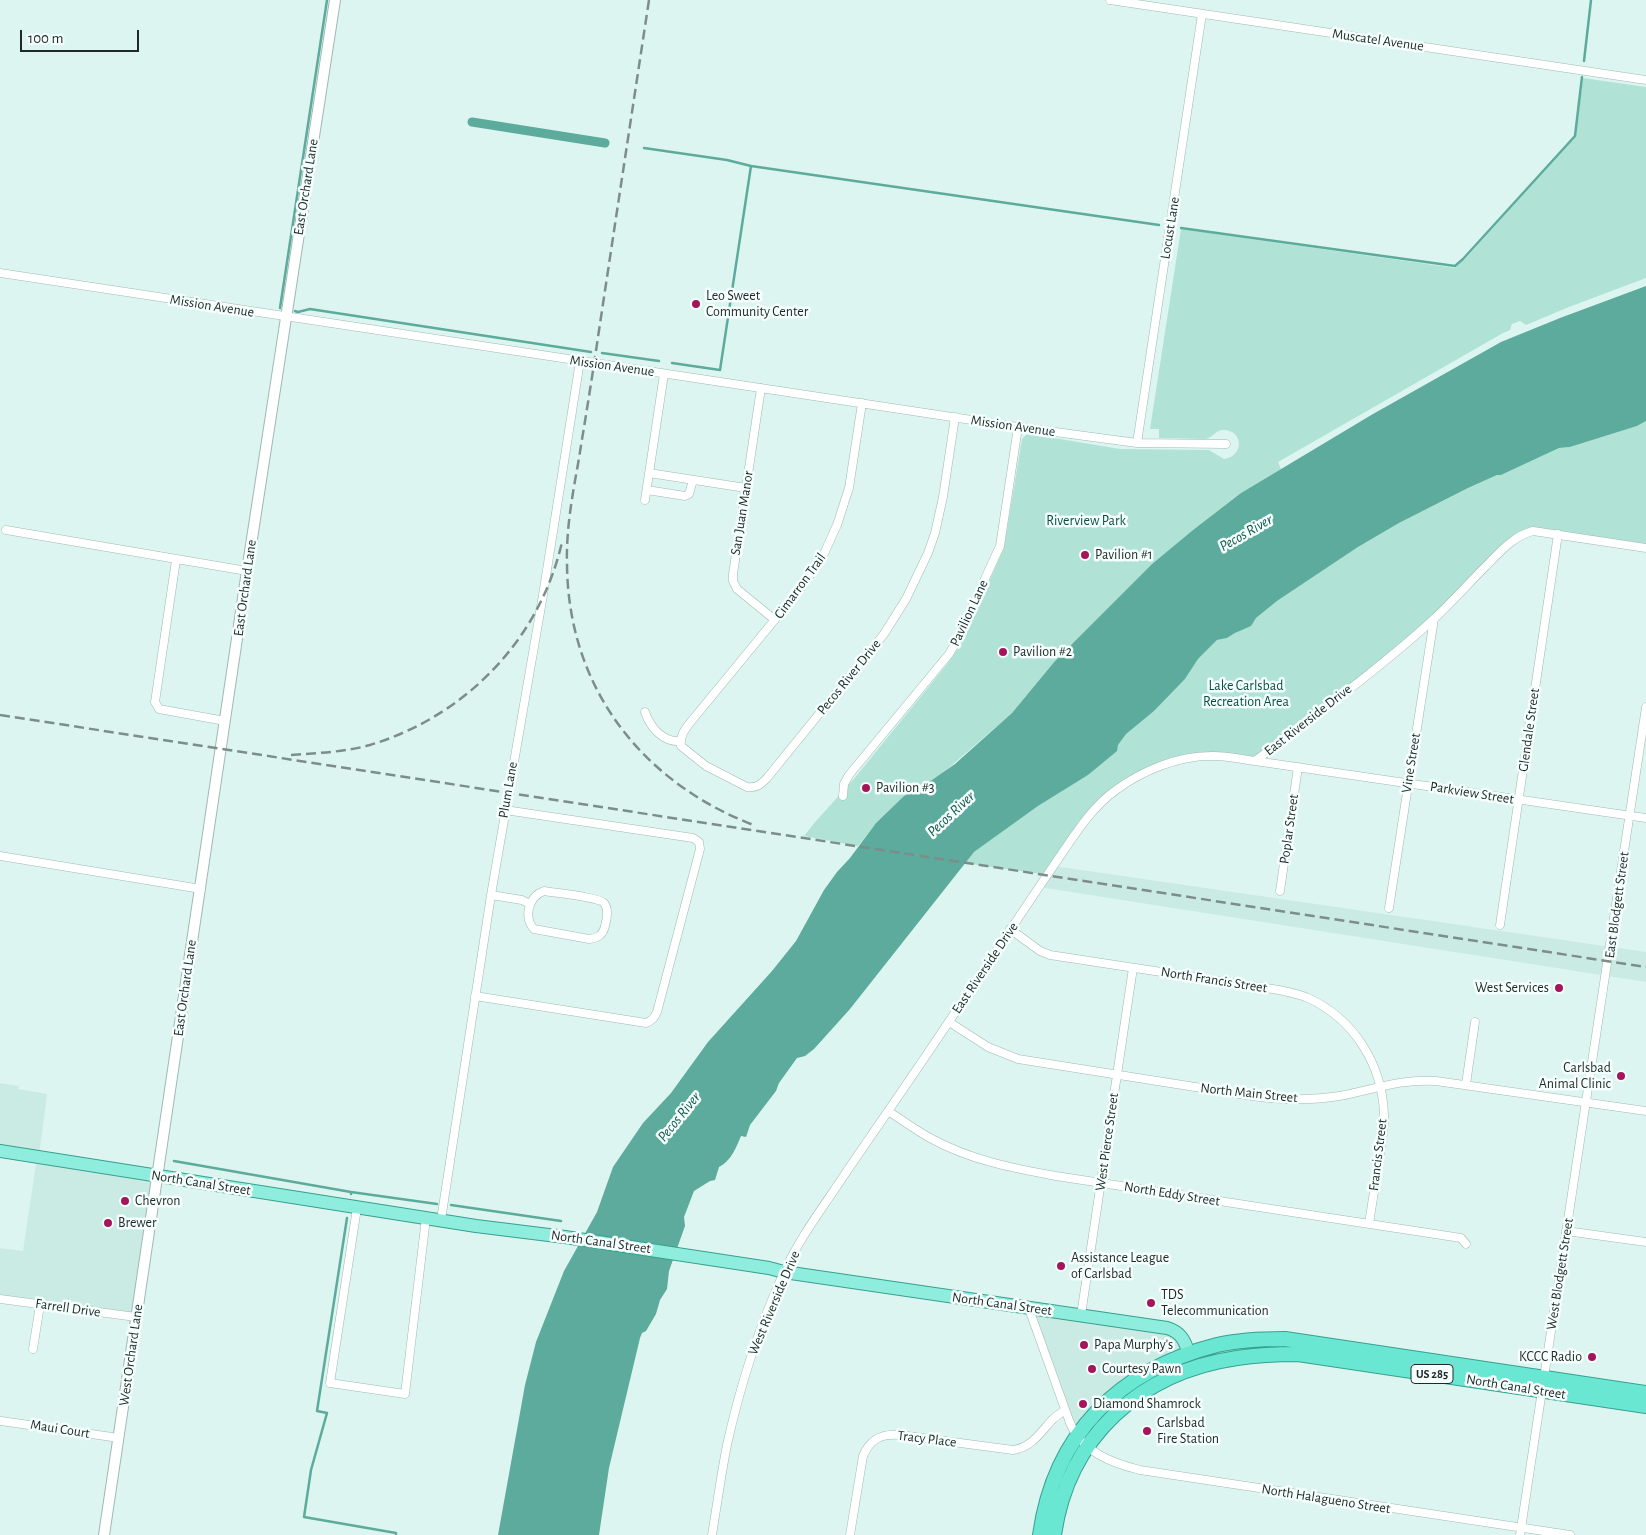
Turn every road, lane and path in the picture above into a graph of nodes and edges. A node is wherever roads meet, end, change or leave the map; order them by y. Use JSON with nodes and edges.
{"nodes":[{"id":1,"x":335,"y":0,"type":"edge"},
{"id":2,"x":1110,"y":0,"type":"edge"},
{"id":3,"x":1202,"y":14,"type":"junction"},
{"id":4,"x":1646,"y":80,"type":"edge"},
{"id":5,"x":0,"y":273,"type":"edge"},
{"id":6,"x":286,"y":318,"type":"junction"},
{"id":7,"x":580,"y":361,"type":"junction"},
{"id":8,"x":664,"y":374,"type":"junction"},
{"id":9,"x":761,"y":388,"type":"junction"},
{"id":10,"x":862,"y":403,"type":"junction"},
{"id":11,"x":955,"y":417,"type":"junction"},
{"id":12,"x":1018,"y":427,"type":"junction"},
{"id":13,"x":1138,"y":443,"type":"junction"},
{"id":14,"x":1226,"y":444,"type":"dead end"},
{"id":15,"x":649,"y":473,"type":"junction"},
{"id":16,"x":693,"y":480,"type":"junction"},
{"id":17,"x":746,"y":488,"type":"junction"},
{"id":18,"x":647,"y":490,"type":"junction"},
{"id":19,"x":645,"y":500,"type":"dead end"},
{"id":20,"x":6,"y":530,"type":"dead end"},
{"id":21,"x":1558,"y":534,"type":"junction"},
{"id":22,"x":1646,"y":548,"type":"edge"},
{"id":23,"x":176,"y":560,"type":"junction"},
{"id":24,"x":247,"y":571,"type":"junction"},
{"id":25,"x":1434,"y":619,"type":"junction"},
{"id":26,"x":775,"y":620,"type":"junction"},
{"id":27,"x":1646,"y":707,"type":"edge"},
{"id":28,"x":645,"y":712,"type":"dead end"},
{"id":29,"x":226,"y":721,"type":"junction"},
{"id":30,"x":681,"y":741,"type":"junction"},
{"id":31,"x":1255,"y":761,"type":"junction"},
{"id":32,"x":1298,"y":767,"type":"junction"},
{"id":33,"x":1408,"y":783,"type":"junction"},
{"id":34,"x":843,"y":796,"type":"dead end"},
{"id":35,"x":1519,"y":800,"type":"junction"},
{"id":36,"x":504,"y":810,"type":"junction"},
{"id":37,"x":1630,"y":816,"type":"junction"},
{"id":38,"x":1646,"y":818,"type":"edge"},
{"id":39,"x":0,"y":856,"type":"edge"},
{"id":40,"x":201,"y":889,"type":"junction"},
{"id":41,"x":1280,"y":891,"type":"dead end"},
{"id":42,"x":490,"y":895,"type":"junction"},
{"id":43,"x":530,"y":904,"type":"junction"},
{"id":44,"x":1390,"y":908,"type":"dead end"},
{"id":45,"x":1500,"y":925,"type":"dead end"},
{"id":46,"x":1010,"y":930,"type":"junction"},
{"id":47,"x":1134,"y":968,"type":"junction"},
{"id":48,"x":476,"y":996,"type":"junction"},
{"id":49,"x":949,"y":1022,"type":"junction"},
{"id":50,"x":1475,"y":1022,"type":"dead end"},
{"id":51,"x":1117,"y":1075,"type":"junction"},
{"id":52,"x":1466,"y":1084,"type":"junction"},
{"id":53,"x":1380,"y":1086,"type":"junction"},
{"id":54,"x":1586,"y":1102,"type":"junction"},
{"id":55,"x":888,"y":1110,"type":"junction"},
{"id":56,"x":1646,"y":1111,"type":"edge"},
{"id":57,"x":0,"y":1151,"type":"edge"},
{"id":58,"x":157,"y":1176,"type":"junction"},
{"id":59,"x":1101,"y":1183,"type":"junction"},
{"id":60,"x":357,"y":1208,"type":"junction"},
{"id":61,"x":426,"y":1218,"type":"junction"},
{"id":62,"x":441,"y":1220,"type":"junction"},
{"id":63,"x":1369,"y":1224,"type":"junction"},
{"id":64,"x":1566,"y":1231,"type":"junction"},
{"id":65,"x":1646,"y":1242,"type":"edge"},
{"id":66,"x":1466,"y":1244,"type":"dead end"},
{"id":67,"x":784,"y":1272,"type":"junction"},
{"id":68,"x":0,"y":1299,"type":"edge"},
{"id":69,"x":40,"y":1305,"type":"junction"},
{"id":70,"x":1029,"y":1309,"type":"junction"},
{"id":71,"x":1081,"y":1315,"type":"junction"},
{"id":72,"x":136,"y":1317,"type":"junction"},
{"id":73,"x":33,"y":1349,"type":"dead end"},
{"id":74,"x":1189,"y":1354,"type":"junction"},
{"id":75,"x":1218,"y":1362,"type":"junction"},
{"id":76,"x":1543,"y":1384,"type":"junction"},
{"id":77,"x":1646,"y":1393,"type":"edge"},
{"id":78,"x":1646,"y":1406,"type":"edge"},
{"id":79,"x":1065,"y":1410,"type":"junction"},
{"id":80,"x":1,"y":1421,"type":"edge"},
{"id":81,"x":1076,"y":1437,"type":"junction"},
{"id":82,"x":119,"y":1438,"type":"junction"},
{"id":83,"x":1087,"y":1447,"type":"junction"},
{"id":84,"x":1521,"y":1532,"type":"edge"},
{"id":85,"x":104,"y":1535,"type":"edge"},
{"id":86,"x":712,"y":1535,"type":"edge"},
{"id":87,"x":850,"y":1535,"type":"edge"},
{"id":88,"x":1040,"y":1535,"type":"edge"},
{"id":89,"x":1054,"y":1535,"type":"edge"},
{"id":90,"x":1570,"y":1535,"type":"edge"}],
"edges":[{"from":1,"to":6,"type":"street","name":"East Orchard Lane"},
{"from":2,"to":3,"type":"street","name":"Muscatel Avenue"},
{"from":3,"to":4,"type":"street","name":"Muscatel Avenue"},
{"from":3,"to":13,"type":"street","name":"Locust Lane"},
{"from":5,"to":6,"type":"street","name":"Mission Avenue"},
{"from":6,"to":7,"type":"street","name":"Mission Avenue"},
{"from":6,"to":24,"type":"street","name":"East Orchard Lane"},
{"from":7,"to":8,"type":"street","name":"Mission Avenue"},
{"from":7,"to":36,"type":"street","name":"Plum Lane"},
{"from":8,"to":9,"type":"street","name":"Mission Avenue"},
{"from":8,"to":15,"type":"street"},
{"from":9,"to":10,"type":"street","name":"Mission Avenue"},
{"from":9,"to":17,"type":"street","name":"San Juan Manor"},
{"from":10,"to":11,"type":"street","name":"Mission Avenue"},
{"from":10,"to":26,"type":"street","name":"Cimarron Trail"},
{"from":11,"to":12,"type":"street","name":"Mission Avenue"},
{"from":11,"to":30,"type":"street","name":"Pecos River Drive"},
{"from":12,"to":13,"type":"street","name":"Mission Avenue"},
{"from":12,"to":34,"type":"street","name":"Pavilion Lane"},
{"from":13,"to":14,"type":"street","name":"Mission Avenue"},
{"from":15,"to":16,"type":"street"},
{"from":15,"to":18,"type":"street"},
{"from":16,"to":17,"type":"street"},
{"from":16,"to":18,"type":"street"},
{"from":17,"to":26,"type":"street","name":"San Juan Manor"},
{"from":18,"to":19,"type":"street"},
{"from":20,"to":23,"type":"street"},
{"from":21,"to":22,"type":"street","name":"East Riverside Drive"},
{"from":21,"to":25,"type":"street","name":"East Riverside Drive"},
{"from":21,"to":35,"type":"street","name":"Glendale Street"},
{"from":23,"to":24,"type":"street"},
{"from":23,"to":29,"type":"street"},
{"from":24,"to":29,"type":"street","name":"East Orchard Lane"},
{"from":25,"to":31,"type":"street","name":"East Riverside Drive"},
{"from":25,"to":33,"type":"street","name":"Vine Street"},
{"from":26,"to":30,"type":"street","name":"Cimarron Trail"},
{"from":27,"to":37,"type":"street","name":"East Blodgett Street"},
{"from":28,"to":30,"type":"street","name":"Pecos River Drive"},
{"from":29,"to":40,"type":"street","name":"East Orchard Lane"},
{"from":31,"to":32,"type":"street","name":"Parkview Street"},
{"from":31,"to":46,"type":"street","name":"East Riverside Drive"},
{"from":32,"to":33,"type":"street","name":"Parkview Street"},
{"from":32,"to":41,"type":"street","name":"Poplar Street"},
{"from":33,"to":35,"type":"street","name":"Parkview Street"},
{"from":33,"to":44,"type":"street","name":"Vine Street"},
{"from":35,"to":37,"type":"street","name":"Parkview Street"},
{"from":35,"to":45,"type":"street","name":"Glendale Street"},
{"from":36,"to":42,"type":"street","name":"Plum Lane"},
{"from":36,"to":48,"type":"street"},
{"from":37,"to":38,"type":"street","name":"Parkview Street"},
{"from":37,"to":54,"type":"street","name":"East Blodgett Street"},
{"from":39,"to":40,"type":"street"},
{"from":40,"to":58,"type":"street","name":"East Orchard Lane"},
{"from":42,"to":43,"type":"street"},
{"from":42,"to":48,"type":"street","name":"Plum Lane"},
{"from":43,"to":43,"type":"street"},
{"from":46,"to":47,"type":"street","name":"North Francis Street"},
{"from":46,"to":49,"type":"street","name":"East Riverside Drive"},
{"from":47,"to":51,"type":"street","name":"West Pierce Street"},
{"from":47,"to":53,"type":"street","name":"North Francis Street"},
{"from":48,"to":62,"type":"street","name":"Plum Lane"},
{"from":49,"to":51,"type":"street","name":"North Main Street"},
{"from":49,"to":55,"type":"street","name":"West Riverside Drive"},
{"from":50,"to":52,"type":"street"},
{"from":51,"to":53,"type":"street","name":"North Main Street"},
{"from":51,"to":59,"type":"street","name":"West Pierce Street"},
{"from":52,"to":53,"type":"street","name":"North Main Street"},
{"from":52,"to":54,"type":"street","name":"North Main Street"},
{"from":53,"to":63,"type":"street","name":"Francis Street"},
{"from":54,"to":56,"type":"street","name":"North Main Street"},
{"from":54,"to":64,"type":"street","name":"West Blodgett Street"},
{"from":55,"to":59,"type":"street","name":"North Eddy Street"},
{"from":55,"to":67,"type":"street","name":"West Riverside Drive"},
{"from":57,"to":58,"type":"main road","name":"North Canal Street"},
{"from":58,"to":60,"type":"main road","name":"North Canal Street"},
{"from":58,"to":72,"type":"street","name":"West Orchard Lane"},
{"from":59,"to":63,"type":"street","name":"North Eddy Street"},
{"from":59,"to":71,"type":"street","name":"West Pierce Street"},
{"from":60,"to":61,"type":"main road","name":"North Canal Street"},
{"from":60,"to":61,"type":"street"},
{"from":61,"to":62,"type":"main road","name":"North Canal Street"},
{"from":62,"to":67,"type":"main road","name":"North Canal Street"},
{"from":63,"to":66,"type":"street","name":"North Eddy Street"},
{"from":64,"to":65,"type":"street"},
{"from":64,"to":76,"type":"street","name":"West Blodgett Street"},
{"from":67,"to":70,"type":"main road","name":"North Canal Street"},
{"from":67,"to":86,"type":"street","name":"West Riverside Drive"},
{"from":68,"to":69,"type":"street","name":"Farrell Drive"},
{"from":69,"to":72,"type":"street","name":"Farrell Drive"},
{"from":69,"to":73,"type":"street"},
{"from":70,"to":71,"type":"main road","name":"North Canal Street"},
{"from":70,"to":79,"type":"street"},
{"from":71,"to":74,"type":"main road","name":"North Canal Street"},
{"from":72,"to":82,"type":"street","name":"West Orchard Lane"},
{"from":74,"to":75,"type":"highway"},
{"from":74,"to":76,"type":"highway","name":"North Canal Street","number":"US 285"},
{"from":74,"to":81,"type":"highway","name":"North Canal Street","number":"US 285"},
{"from":75,"to":76,"type":"highway","name":"North Canal Street","number":"US 285"},
{"from":75,"to":83,"type":"highway","name":"North Canal Street","number":"US 285"},
{"from":76,"to":77,"type":"highway","name":"North Canal Street","number":"US 285"},
{"from":76,"to":78,"type":"highway","name":"North Canal Street","number":"US 285"},
{"from":76,"to":84,"type":"street","name":"West Blodgett Street"},
{"from":79,"to":81,"type":"street"},
{"from":79,"to":87,"type":"street","name":"Tracy Place"},
{"from":80,"to":82,"type":"street","name":"Maui Court"},
{"from":81,"to":83,"type":"street"},
{"from":81,"to":88,"type":"highway","number":"US 285"},
{"from":82,"to":85,"type":"street","name":"West Orchard Lane"},
{"from":83,"to":84,"type":"street","name":"North Halagueno Street"},
{"from":83,"to":89,"type":"highway","number":"US 285"},
{"from":84,"to":90,"type":"street","name":"North Halagueno Street"}]}
